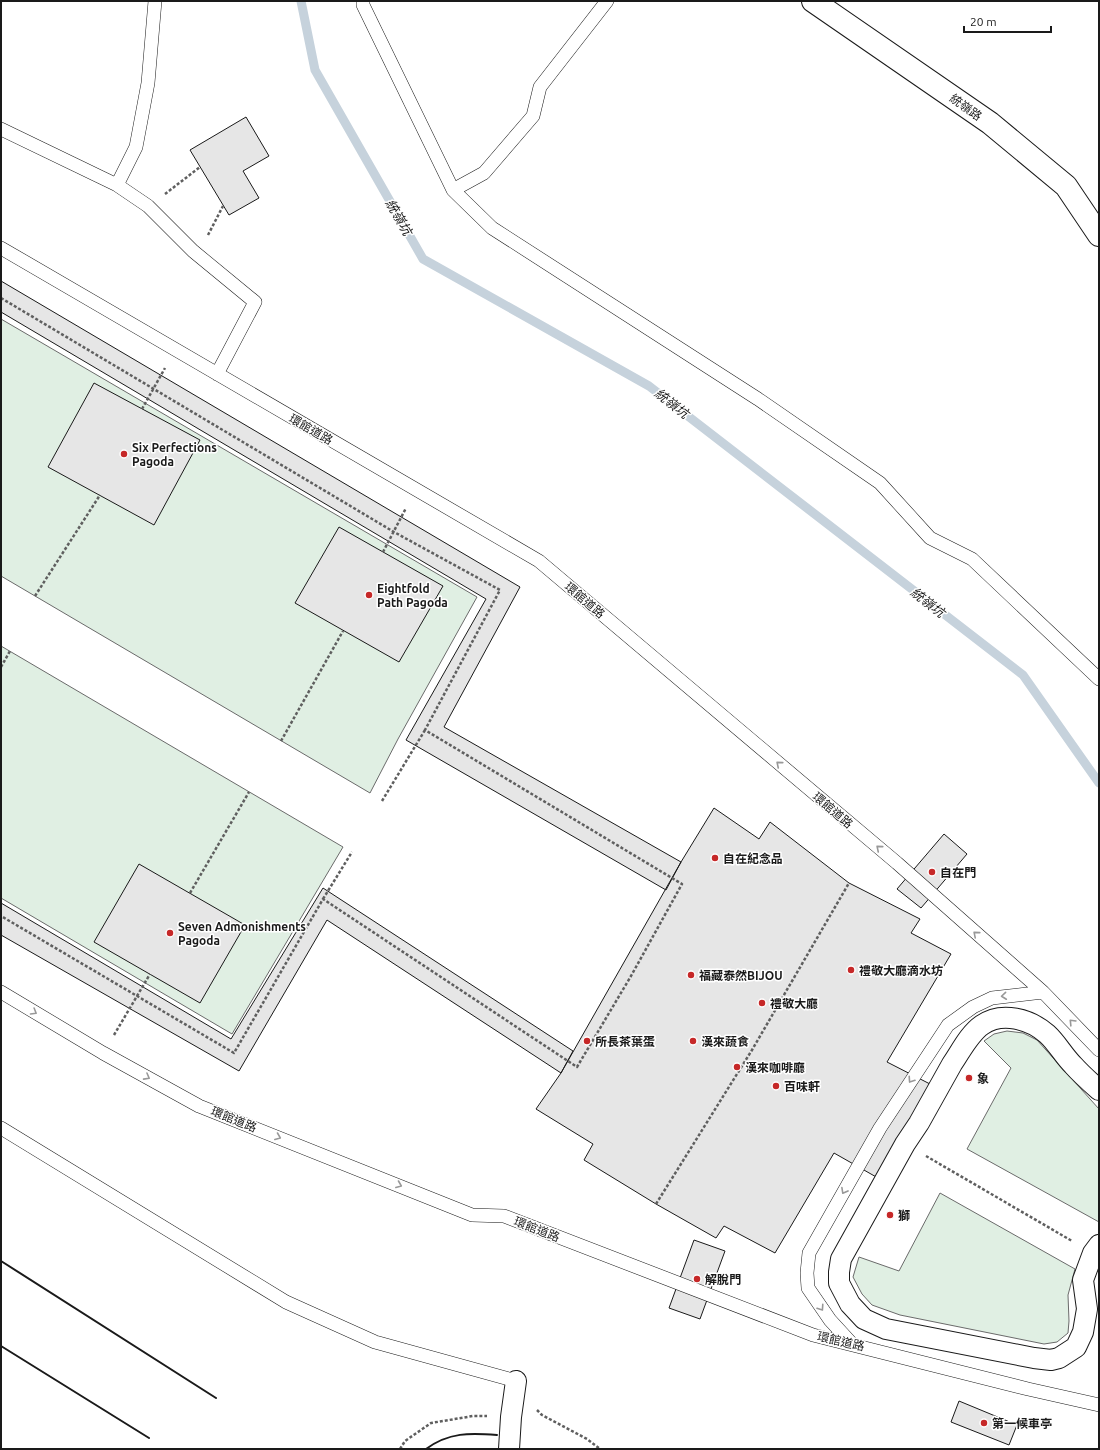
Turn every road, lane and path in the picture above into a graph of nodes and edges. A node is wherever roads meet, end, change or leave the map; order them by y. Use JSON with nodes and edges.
{"nodes":[{"id":1,"x":155,"y":1,"type":"edge"},
{"id":2,"x":363,"y":1,"type":"edge"},
{"id":3,"x":606,"y":1,"type":"edge"},
{"id":4,"x":813,"y":1,"type":"edge"},
{"id":5,"x":1,"y":129,"type":"edge"},
{"id":6,"x":200,"y":167,"type":"dead end"},
{"id":7,"x":117,"y":185,"type":"junction"},
{"id":8,"x":453,"y":190,"type":"junction"},
{"id":9,"x":148,"y":206,"type":"junction"},
{"id":10,"x":223,"y":206,"type":"dead end"},
{"id":11,"x":1099,"y":235,"type":"edge"},
{"id":12,"x":1,"y":248,"type":"edge"},
{"id":13,"x":198,"y":255,"type":"junction"},
{"id":14,"x":1,"y":298,"type":"edge"},
{"id":15,"x":176,"y":350,"type":"junction"},
{"id":16,"x":217,"y":374,"type":"junction"},
{"id":17,"x":152,"y":389,"type":"junction"},
{"id":18,"x":142,"y":409,"type":"dead end"},
{"id":19,"x":416,"y":489,"type":"junction"},
{"id":20,"x":100,"y":495,"type":"dead end"},
{"id":21,"x":394,"y":532,"type":"junction"},
{"id":22,"x":383,"y":552,"type":"dead end"},
{"id":23,"x":35,"y":596,"type":"dead end"},
{"id":24,"x":343,"y":630,"type":"dead end"},
{"id":25,"x":10,"y":651,"type":"dead end"},
{"id":26,"x":1,"y":667,"type":"edge"},
{"id":27,"x":1099,"y":679,"type":"edge"},
{"id":28,"x":425,"y":730,"type":"junction"},
{"id":29,"x":281,"y":741,"type":"dead end"},
{"id":30,"x":249,"y":792,"type":"dead end"},
{"id":31,"x":382,"y":801,"type":"dead end"},
{"id":32,"x":352,"y":852,"type":"dead end"},
{"id":33,"x":849,"y":883,"type":"dead end"},
{"id":34,"x":190,"y":893,"type":"dead end"},
{"id":35,"x":323,"y":899,"type":"junction"},
{"id":36,"x":1,"y":916,"type":"edge"},
{"id":37,"x":150,"y":974,"type":"dead end"},
{"id":38,"x":1,"y":992,"type":"edge"},
{"id":39,"x":1043,"y":992,"type":"junction"},
{"id":40,"x":136,"y":997,"type":"junction"},
{"id":41,"x":1099,"y":1050,"type":"edge"},
{"id":42,"x":103,"y":1053,"type":"junction"},
{"id":43,"x":1099,"y":1090,"type":"edge"},
{"id":44,"x":1,"y":1128,"type":"edge"},
{"id":45,"x":905,"y":1144,"type":"junction"},
{"id":46,"x":656,"y":1204,"type":"dead end"},
{"id":47,"x":1096,"y":1249,"type":"edge"},
{"id":48,"x":852,"y":1344,"type":"junction"},
{"id":49,"x":515,"y":1385,"type":"junction"},
{"id":50,"x":1099,"y":1405,"type":"edge"},
{"id":51,"x":511,"y":1417,"type":"junction"},
{"id":52,"x":400,"y":1449,"type":"edge"},
{"id":53,"x":509,"y":1449,"type":"edge"},
{"id":54,"x":600,"y":1449,"type":"edge"}],
"edges":[{"from":1,"to":7,"type":"lane"},
{"from":2,"to":8,"type":"lane"},
{"from":3,"to":8,"type":"lane"},
{"from":4,"to":11,"type":"street","name":"統嶺路"},
{"from":5,"to":7,"type":"lane"},
{"from":6,"to":9,"type":"path"},
{"from":7,"to":9,"type":"lane"},
{"from":8,"to":27,"type":"lane"},
{"from":9,"to":13,"type":"lane"},
{"from":10,"to":13,"type":"path"},
{"from":12,"to":15,"type":"lane","name":"環館道路"},
{"from":13,"to":16,"type":"lane"},
{"from":14,"to":17,"type":"path"},
{"from":15,"to":16,"type":"lane","name":"環館道路"},
{"from":15,"to":17,"type":"path"},
{"from":16,"to":19,"type":"lane","name":"環館道路"},
{"from":17,"to":18,"type":"path"},
{"from":17,"to":21,"type":"path"},
{"from":19,"to":21,"type":"path"},
{"from":39,"to":19,"type":"lane","name":"環館道路","one_way":true},
{"from":20,"to":23,"type":"path"},
{"from":21,"to":22,"type":"path"},
{"from":21,"to":28,"type":"path"},
{"from":24,"to":29,"type":"path"},
{"from":25,"to":26,"type":"path"},
{"from":28,"to":31,"type":"path"},
{"from":28,"to":35,"type":"path"},
{"from":30,"to":34,"type":"path"},
{"from":32,"to":35,"type":"path"},
{"from":33,"to":46,"type":"path"},
{"from":35,"to":40,"type":"path"},
{"from":36,"to":40,"type":"path"},
{"from":37,"to":40,"type":"path"},
{"from":38,"to":42,"type":"lane","name":"環館道路","one_way":true},
{"from":41,"to":39,"type":"lane","name":"環館道路","one_way":true},
{"from":39,"to":48,"type":"lane","one_way":true},
{"from":40,"to":42,"type":"path"},
{"from":42,"to":48,"type":"lane","name":"環館道路","one_way":true},
{"from":43,"to":45,"type":"street"},
{"from":44,"to":49,"type":"lane"},
{"from":45,"to":47,"type":"path"},
{"from":45,"to":47,"type":"street"},
{"from":48,"to":50,"type":"lane","name":"環館道路"},
{"from":49,"to":51,"type":"street"},
{"from":49,"to":54,"type":"path"},
{"from":51,"to":52,"type":"path"},
{"from":51,"to":53,"type":"street"}]}
